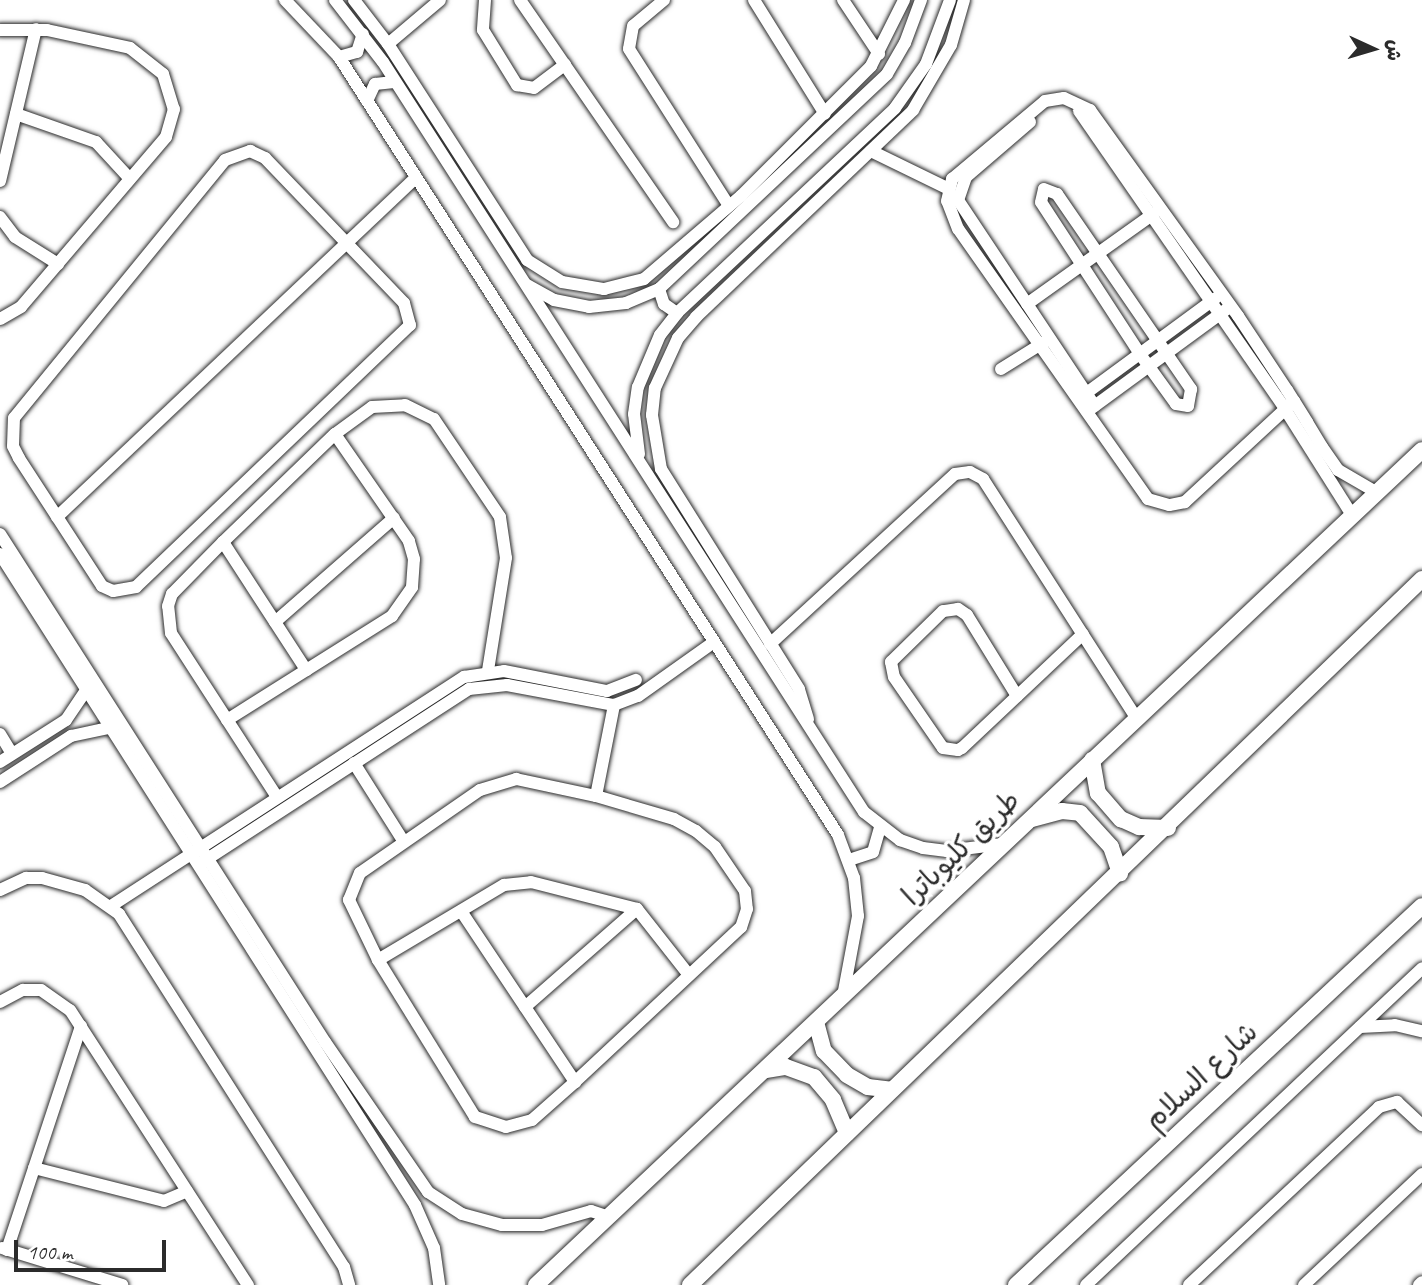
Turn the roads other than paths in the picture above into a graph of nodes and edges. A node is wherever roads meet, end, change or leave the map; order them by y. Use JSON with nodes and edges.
{"nodes":[{"id":1,"x":285,"y":0,"type":"edge"},
{"id":2,"x":335,"y":0,"type":"edge"},
{"id":3,"x":354,"y":0,"type":"edge"},
{"id":4,"x":440,"y":0,"type":"edge"},
{"id":5,"x":485,"y":0,"type":"edge"},
{"id":6,"x":520,"y":0,"type":"edge"},
{"id":7,"x":664,"y":0,"type":"edge"},
{"id":8,"x":754,"y":0,"type":"edge"},
{"id":9,"x":842,"y":0,"type":"edge"},
{"id":10,"x":905,"y":0,"type":"edge"},
{"id":11,"x":921,"y":0,"type":"edge"},
{"id":12,"x":950,"y":0,"type":"edge"},
{"id":13,"x":964,"y":0,"type":"edge"},
{"id":14,"x":36,"y":29,"type":"junction"},
{"id":15,"x":0,"y":30,"type":"edge"},
{"id":16,"x":363,"y":34,"type":"junction"},
{"id":17,"x":388,"y":44,"type":"junction"},
{"id":18,"x":879,"y":54,"type":"junction"},
{"id":19,"x":339,"y":57,"type":"junction"},
{"id":20,"x":565,"y":65,"type":"junction"},
{"id":21,"x":394,"y":82,"type":"junction"},
{"id":22,"x":367,"y":101,"type":"junction"},
{"id":23,"x":16,"y":114,"type":"junction"},
{"id":24,"x":825,"y":114,"type":"junction"},
{"id":25,"x":872,"y":151,"type":"junction"},
{"id":26,"x":461,"y":173,"type":"junction"},
{"id":27,"x":416,"y":178,"type":"junction"},
{"id":28,"x":130,"y":179,"type":"junction"},
{"id":29,"x":0,"y":181,"type":"edge"},
{"id":30,"x":953,"y":183,"type":"junction"},
{"id":31,"x":1139,"y":188,"type":"junction"},
{"id":32,"x":745,"y":200,"type":"junction"},
{"id":33,"x":729,"y":206,"type":"junction"},
{"id":34,"x":1153,"y":214,"type":"junction"},
{"id":35,"x":0,"y":217,"type":"edge"},
{"id":36,"x":778,"y":220,"type":"junction"},
{"id":37,"x":673,"y":222,"type":"dead end"},
{"id":38,"x":786,"y":231,"type":"junction"},
{"id":39,"x":347,"y":243,"type":"junction"},
{"id":40,"x":1178,"y":243,"type":"junction"},
{"id":41,"x":1098,"y":253,"type":"junction"},
{"id":42,"x":991,"y":263,"type":"junction"},
{"id":43,"x":58,"y":264,"type":"junction"},
{"id":44,"x":1082,"y":265,"type":"junction"},
{"id":45,"x":524,"y":283,"type":"junction"},
{"id":46,"x":659,"y":289,"type":"junction"},
{"id":47,"x":1217,"y":298,"type":"junction"},
{"id":48,"x":1027,"y":304,"type":"junction"},
{"id":49,"x":1226,"y":310,"type":"junction"},
{"id":50,"x":677,"y":313,"type":"junction"},
{"id":51,"x":0,"y":320,"type":"edge"},
{"id":52,"x":1045,"y":341,"type":"junction"},
{"id":53,"x":1157,"y":341,"type":"junction"},
{"id":54,"x":1140,"y":354,"type":"junction"},
{"id":55,"x":1166,"y":354,"type":"junction"},
{"id":56,"x":1149,"y":366,"type":"junction"},
{"id":57,"x":1001,"y":369,"type":"dead end"},
{"id":58,"x":1082,"y":396,"type":"junction"},
{"id":59,"x":1290,"y":405,"type":"junction"},
{"id":60,"x":1091,"y":409,"type":"junction"},
{"id":61,"x":335,"y":434,"type":"junction"},
{"id":62,"x":1422,"y":450,"type":"edge"},
{"id":63,"x":643,"y":468,"type":"junction"},
{"id":64,"x":1376,"y":492,"type":"junction"},
{"id":65,"x":1352,"y":515,"type":"junction"},
{"id":66,"x":57,"y":517,"type":"junction"},
{"id":67,"x":394,"y":518,"type":"junction"},
{"id":68,"x":0,"y":534,"type":"edge"},
{"id":69,"x":223,"y":542,"type":"junction"},
{"id":70,"x":0,"y":554,"type":"edge"},
{"id":71,"x":712,"y":564,"type":"junction"},
{"id":72,"x":1422,"y":579,"type":"edge"},
{"id":73,"x":275,"y":622,"type":"junction"},
{"id":74,"x":1083,"y":634,"type":"junction"},
{"id":75,"x":714,"y":642,"type":"junction"},
{"id":76,"x":770,"y":643,"type":"junction"},
{"id":77,"x":306,"y":670,"type":"junction"},
{"id":78,"x":488,"y":670,"type":"junction"},
{"id":79,"x":636,"y":680,"type":"dead end"},
{"id":80,"x":466,"y":683,"type":"junction"},
{"id":81,"x":86,"y":690,"type":"junction"},
{"id":82,"x":1017,"y":696,"type":"junction"},
{"id":83,"x":614,"y":705,"type":"junction"},
{"id":84,"x":1136,"y":717,"type":"junction"},
{"id":85,"x":227,"y":720,"type":"junction"},
{"id":86,"x":110,"y":728,"type":"junction"},
{"id":87,"x":811,"y":730,"type":"junction"},
{"id":88,"x":0,"y":734,"type":"edge"},
{"id":89,"x":12,"y":754,"type":"junction"},
{"id":90,"x":1091,"y":760,"type":"junction"},
{"id":91,"x":0,"y":762,"type":"edge"},
{"id":92,"x":354,"y":763,"type":"junction"},
{"id":93,"x":0,"y":782,"type":"edge"},
{"id":94,"x":596,"y":796,"type":"junction"},
{"id":95,"x":276,"y":797,"type":"junction"},
{"id":96,"x":1027,"y":821,"type":"junction"},
{"id":97,"x":880,"y":827,"type":"junction"},
{"id":98,"x":1168,"y":828,"type":"junction"},
{"id":99,"x":404,"y":842,"type":"junction"},
{"id":100,"x":1003,"y":844,"type":"junction"},
{"id":101,"x":199,"y":857,"type":"junction"},
{"id":102,"x":849,"y":860,"type":"junction"},
{"id":103,"x":1120,"y":873,"type":"junction"},
{"id":104,"x":0,"y":890,"type":"edge"},
{"id":105,"x":111,"y":906,"type":"junction"},
{"id":106,"x":1422,"y":906,"type":"edge"},
{"id":107,"x":637,"y":909,"type":"junction"},
{"id":108,"x":461,"y":911,"type":"junction"},
{"id":109,"x":377,"y":960,"type":"junction"},
{"id":110,"x":1422,"y":968,"type":"edge"},
{"id":111,"x":689,"y":975,"type":"junction"},
{"id":112,"x":843,"y":996,"type":"junction"},
{"id":113,"x":0,"y":1002,"type":"edge"},
{"id":114,"x":525,"y":1007,"type":"junction"},
{"id":115,"x":816,"y":1022,"type":"junction"},
{"id":116,"x":81,"y":1026,"type":"junction"},
{"id":117,"x":1360,"y":1027,"type":"junction"},
{"id":118,"x":1422,"y":1031,"type":"edge"},
{"id":119,"x":765,"y":1070,"type":"junction"},
{"id":120,"x":575,"y":1082,"type":"junction"},
{"id":121,"x":891,"y":1090,"type":"junction"},
{"id":122,"x":1422,"y":1125,"type":"edge"},
{"id":123,"x":847,"y":1133,"type":"junction"},
{"id":124,"x":34,"y":1168,"type":"junction"},
{"id":125,"x":1422,"y":1174,"type":"edge"},
{"id":126,"x":187,"y":1191,"type":"junction"},
{"id":127,"x":428,"y":1192,"type":"junction"},
{"id":128,"x":415,"y":1205,"type":"junction"},
{"id":129,"x":609,"y":1217,"type":"junction"},
{"id":130,"x":4,"y":1249,"type":"edge"},
{"id":131,"x":1107,"y":1265,"type":"junction"},
{"id":132,"x":245,"y":1281,"type":"edge"},
{"id":133,"x":122,"y":1285,"type":"edge"},
{"id":134,"x":231,"y":1285,"type":"edge"},
{"id":135,"x":349,"y":1285,"type":"edge"},
{"id":136,"x":439,"y":1285,"type":"edge"},
{"id":137,"x":536,"y":1285,"type":"edge"},
{"id":138,"x":690,"y":1285,"type":"edge"},
{"id":139,"x":1016,"y":1285,"type":"edge"},
{"id":140,"x":1086,"y":1285,"type":"edge"},
{"id":141,"x":1104,"y":1285,"type":"edge"},
{"id":142,"x":1189,"y":1285,"type":"edge"},
{"id":143,"x":1304,"y":1285,"type":"edge"}],
"edges":[{"from":1,"to":19,"type":"street"},
{"from":2,"to":16,"type":"street"},
{"from":3,"to":17,"type":"street"},
{"from":4,"to":17,"type":"street"},
{"from":5,"to":20,"type":"street"},
{"from":6,"to":20,"type":"street"},
{"from":7,"to":33,"type":"street"},
{"from":8,"to":24,"type":"street"},
{"from":9,"to":18,"type":"street"},
{"from":10,"to":18,"type":"street"},
{"from":11,"to":32,"type":"street"},
{"from":12,"to":36,"type":"street"},
{"from":13,"to":25,"type":"street"},
{"from":14,"to":15,"type":"street"},
{"from":14,"to":23,"type":"street"},
{"from":14,"to":28,"type":"street"},
{"from":16,"to":19,"type":"street"},
{"from":16,"to":21,"type":"street"},
{"from":17,"to":26,"type":"street"},
{"from":18,"to":24,"type":"street"},
{"from":19,"to":22,"type":"street"},
{"from":20,"to":37,"type":"street"},
{"from":21,"to":22,"type":"street"},
{"from":21,"to":26,"type":"street"},
{"from":22,"to":27,"type":"street"},
{"from":23,"to":28,"type":"street"},
{"from":23,"to":29,"type":"street"},
{"from":24,"to":32,"type":"street"},
{"from":25,"to":30,"type":"street"},
{"from":25,"to":38,"type":"street"},
{"from":26,"to":33,"type":"street"},
{"from":26,"to":45,"type":"street"},
{"from":27,"to":39,"type":"street"},
{"from":27,"to":75,"type":"street"},
{"from":28,"to":43,"type":"street"},
{"from":30,"to":31,"type":"street"},
{"from":30,"to":42,"type":"street"},
{"from":31,"to":34,"type":"street"},
{"from":31,"to":40,"type":"street"},
{"from":32,"to":33,"type":"street"},
{"from":32,"to":46,"type":"street"},
{"from":34,"to":40,"type":"street"},
{"from":34,"to":41,"type":"street"},
{"from":35,"to":43,"type":"street"},
{"from":36,"to":38,"type":"street"},
{"from":36,"to":50,"type":"street"},
{"from":38,"to":71,"type":"street"},
{"from":39,"to":66,"type":"street"},
{"from":39,"to":66,"type":"street"},
{"from":39,"to":66,"type":"street"},
{"from":40,"to":47,"type":"street"},
{"from":41,"to":44,"type":"street"},
{"from":41,"to":44,"type":"street"},
{"from":41,"to":53,"type":"street"},
{"from":42,"to":48,"type":"street"},
{"from":42,"to":52,"type":"street"},
{"from":43,"to":51,"type":"street"},
{"from":44,"to":48,"type":"street"},
{"from":44,"to":54,"type":"street"},
{"from":45,"to":46,"type":"street"},
{"from":45,"to":63,"type":"street"},
{"from":46,"to":50,"type":"street"},
{"from":47,"to":49,"type":"street"},
{"from":47,"to":53,"type":"street"},
{"from":48,"to":52,"type":"street"},
{"from":49,"to":55,"type":"street"},
{"from":49,"to":59,"type":"street"},
{"from":50,"to":63,"type":"street"},
{"from":52,"to":57,"type":"street"},
{"from":52,"to":58,"type":"street"},
{"from":53,"to":54,"type":"street"},
{"from":53,"to":55,"type":"street"},
{"from":54,"to":56,"type":"street"},
{"from":54,"to":58,"type":"street"},
{"from":55,"to":56,"type":"street"},
{"from":55,"to":56,"type":"street"},
{"from":56,"to":60,"type":"street"},
{"from":58,"to":60,"type":"street"},
{"from":59,"to":60,"type":"street"},
{"from":59,"to":64,"type":"street"},
{"from":59,"to":65,"type":"street"},
{"from":61,"to":67,"type":"street"},
{"from":61,"to":69,"type":"street"},
{"from":61,"to":78,"type":"street"},
{"from":62,"to":64,"type":"main road","name":"طريق كليوباترا"},
{"from":63,"to":71,"type":"street"},
{"from":64,"to":65,"type":"main road","name":"طريق كليوباترا"},
{"from":65,"to":84,"type":"main road","name":"طريق كليوباترا"},
{"from":67,"to":73,"type":"street"},
{"from":67,"to":77,"type":"street"},
{"from":68,"to":101,"type":"street"},
{"from":69,"to":73,"type":"street"},
{"from":69,"to":85,"type":"street"},
{"from":70,"to":81,"type":"street"},
{"from":71,"to":76,"type":"street"},
{"from":71,"to":87,"type":"street"},
{"from":72,"to":98,"type":"main road"},
{"from":73,"to":77,"type":"street"},
{"from":74,"to":76,"type":"street"},
{"from":74,"to":82,"type":"street"},
{"from":74,"to":84,"type":"street"},
{"from":75,"to":83,"type":"street"},
{"from":75,"to":102,"type":"street"},
{"from":76,"to":87,"type":"street"},
{"from":77,"to":85,"type":"street"},
{"from":78,"to":79,"type":"street"},
{"from":78,"to":80,"type":"street"},
{"from":80,"to":83,"type":"street"},
{"from":80,"to":92,"type":"street"},
{"from":80,"to":95,"type":"street"},
{"from":81,"to":86,"type":"street"},
{"from":81,"to":89,"type":"street"},
{"from":82,"to":82,"type":"street"},
{"from":83,"to":94,"type":"street"},
{"from":84,"to":90,"type":"main road","name":"طريق كليوباترا"},
{"from":85,"to":95,"type":"street"},
{"from":86,"to":93,"type":"street"},
{"from":86,"to":101,"type":"street"},
{"from":87,"to":97,"type":"street"},
{"from":88,"to":89,"type":"street"},
{"from":89,"to":91,"type":"street"},
{"from":90,"to":96,"type":"main road","name":"طريق كليوباترا"},
{"from":90,"to":98,"type":"main road"},
{"from":92,"to":99,"type":"street"},
{"from":92,"to":101,"type":"street"},
{"from":94,"to":99,"type":"street"},
{"from":94,"to":111,"type":"street"},
{"from":95,"to":101,"type":"street"},
{"from":96,"to":100,"type":"main road","name":"طريق كليوباترا"},
{"from":96,"to":103,"type":"main road"},
{"from":97,"to":100,"type":"street"},
{"from":97,"to":102,"type":"street"},
{"from":98,"to":103,"type":"main road"},
{"from":99,"to":109,"type":"street"},
{"from":100,"to":112,"type":"main road","name":"طريق كليوباترا"},
{"from":101,"to":105,"type":"street"},
{"from":101,"to":127,"type":"street"},
{"from":101,"to":128,"type":"street"},
{"from":102,"to":112,"type":"street"},
{"from":103,"to":121,"type":"main road"},
{"from":104,"to":105,"type":"street"},
{"from":105,"to":135,"type":"street"},
{"from":106,"to":139,"type":"main road","name":"شارع السلام"},
{"from":107,"to":108,"type":"street"},
{"from":107,"to":111,"type":"street"},
{"from":107,"to":114,"type":"street"},
{"from":108,"to":109,"type":"street"},
{"from":108,"to":114,"type":"street"},
{"from":109,"to":120,"type":"street"},
{"from":110,"to":117,"type":"street"},
{"from":111,"to":120,"type":"street"},
{"from":112,"to":115,"type":"main road","name":"طريق كليوباترا"},
{"from":113,"to":116,"type":"street"},
{"from":114,"to":120,"type":"street"},
{"from":115,"to":119,"type":"main road","name":"طريق كليوباترا"},
{"from":115,"to":121,"type":"main road"},
{"from":116,"to":124,"type":"street"},
{"from":116,"to":126,"type":"street"},
{"from":117,"to":118,"type":"street"},
{"from":117,"to":131,"type":"street"},
{"from":119,"to":123,"type":"main road"},
{"from":119,"to":129,"type":"main road","name":"طريق كليوباترا"},
{"from":121,"to":123,"type":"main road"},
{"from":122,"to":142,"type":"street"},
{"from":123,"to":138,"type":"main road"},
{"from":124,"to":126,"type":"street"},
{"from":124,"to":130,"type":"street"},
{"from":125,"to":143,"type":"street"},
{"from":126,"to":132,"type":"street"},
{"from":127,"to":128,"type":"street"},
{"from":127,"to":129,"type":"street"},
{"from":128,"to":136,"type":"street"},
{"from":129,"to":137,"type":"main road","name":"طريق كليوباترا"},
{"from":130,"to":133,"type":"street"},
{"from":131,"to":140,"type":"street"},
{"from":131,"to":141,"type":"street"},
{"from":132,"to":134,"type":"street"}]}
